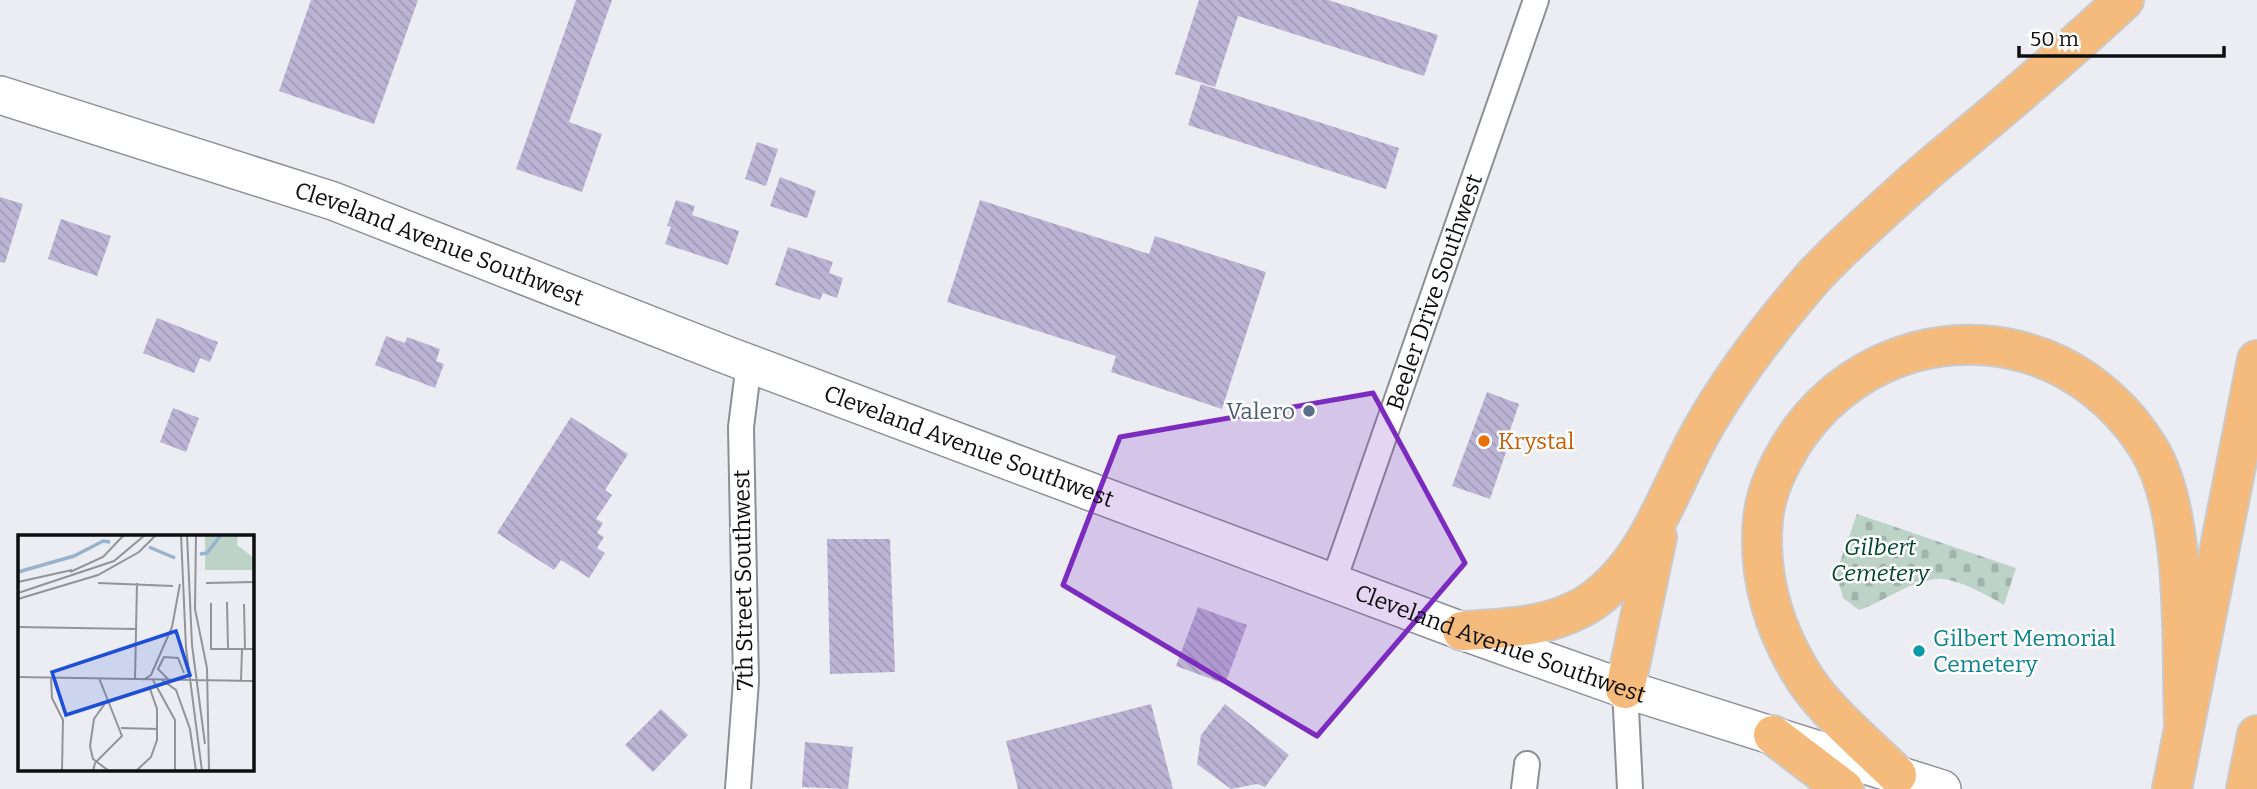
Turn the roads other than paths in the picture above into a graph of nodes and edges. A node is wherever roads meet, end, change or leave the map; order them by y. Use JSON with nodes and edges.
{"nodes":[{"id":1,"x":1535,"y":0,"type":"edge"},
{"id":2,"x":2124,"y":0,"type":"edge"},
{"id":3,"x":0,"y":95,"type":"edge"},
{"id":4,"x":2257,"y":360,"type":"edge"},
{"id":5,"x":749,"y":363,"type":"junction"},
{"id":6,"x":1667,"y":501,"type":"junction"},
{"id":7,"x":1333,"y":583,"type":"junction"},
{"id":8,"x":1462,"y":631,"type":"junction"},
{"id":9,"x":1625,"y":689,"type":"junction"},
{"id":10,"x":2184,"y":725,"type":"junction"},
{"id":11,"x":1773,"y":735,"type":"junction"},
{"id":12,"x":2257,"y":735,"type":"edge"},
{"id":13,"x":1527,"y":764,"type":"dead end"},
{"id":14,"x":1897,"y":775,"type":"junction"},
{"id":15,"x":734,"y":786,"type":"edge"},
{"id":16,"x":1524,"y":789,"type":"edge"},
{"id":17,"x":1630,"y":789,"type":"edge"},
{"id":18,"x":1844,"y":789,"type":"edge"},
{"id":19,"x":1942,"y":789,"type":"edge"},
{"id":20,"x":2172,"y":789,"type":"edge"},
{"id":21,"x":2246,"y":789,"type":"edge"}],
"edges":[{"from":1,"to":7,"type":"street","name":"Beeler Drive Southwest"},
{"from":2,"to":6,"type":"highway"},
{"from":3,"to":5,"type":"main road","name":"Cleveland Avenue Southwest"},
{"from":4,"to":10,"type":"highway"},
{"from":5,"to":7,"type":"main road","name":"Cleveland Avenue Southwest"},
{"from":5,"to":15,"type":"street","name":"7th Street Southwest"},
{"from":6,"to":8,"type":"highway"},
{"from":6,"to":9,"type":"highway"},
{"from":7,"to":8,"type":"main road","name":"Cleveland Avenue Southwest"},
{"from":8,"to":9,"type":"main road","name":"Cleveland Avenue Southwest"},
{"from":9,"to":11,"type":"main road","name":"Cleveland Avenue Southwest"},
{"from":9,"to":17,"type":"street"},
{"from":10,"to":14,"type":"highway"},
{"from":10,"to":20,"type":"highway"},
{"from":11,"to":14,"type":"main road","name":"Cleveland Avenue Southwest"},
{"from":11,"to":18,"type":"highway"},
{"from":12,"to":21,"type":"highway"},
{"from":13,"to":16,"type":"street"},
{"from":14,"to":19,"type":"main road","name":"Cleveland Avenue Southwest"}]}
